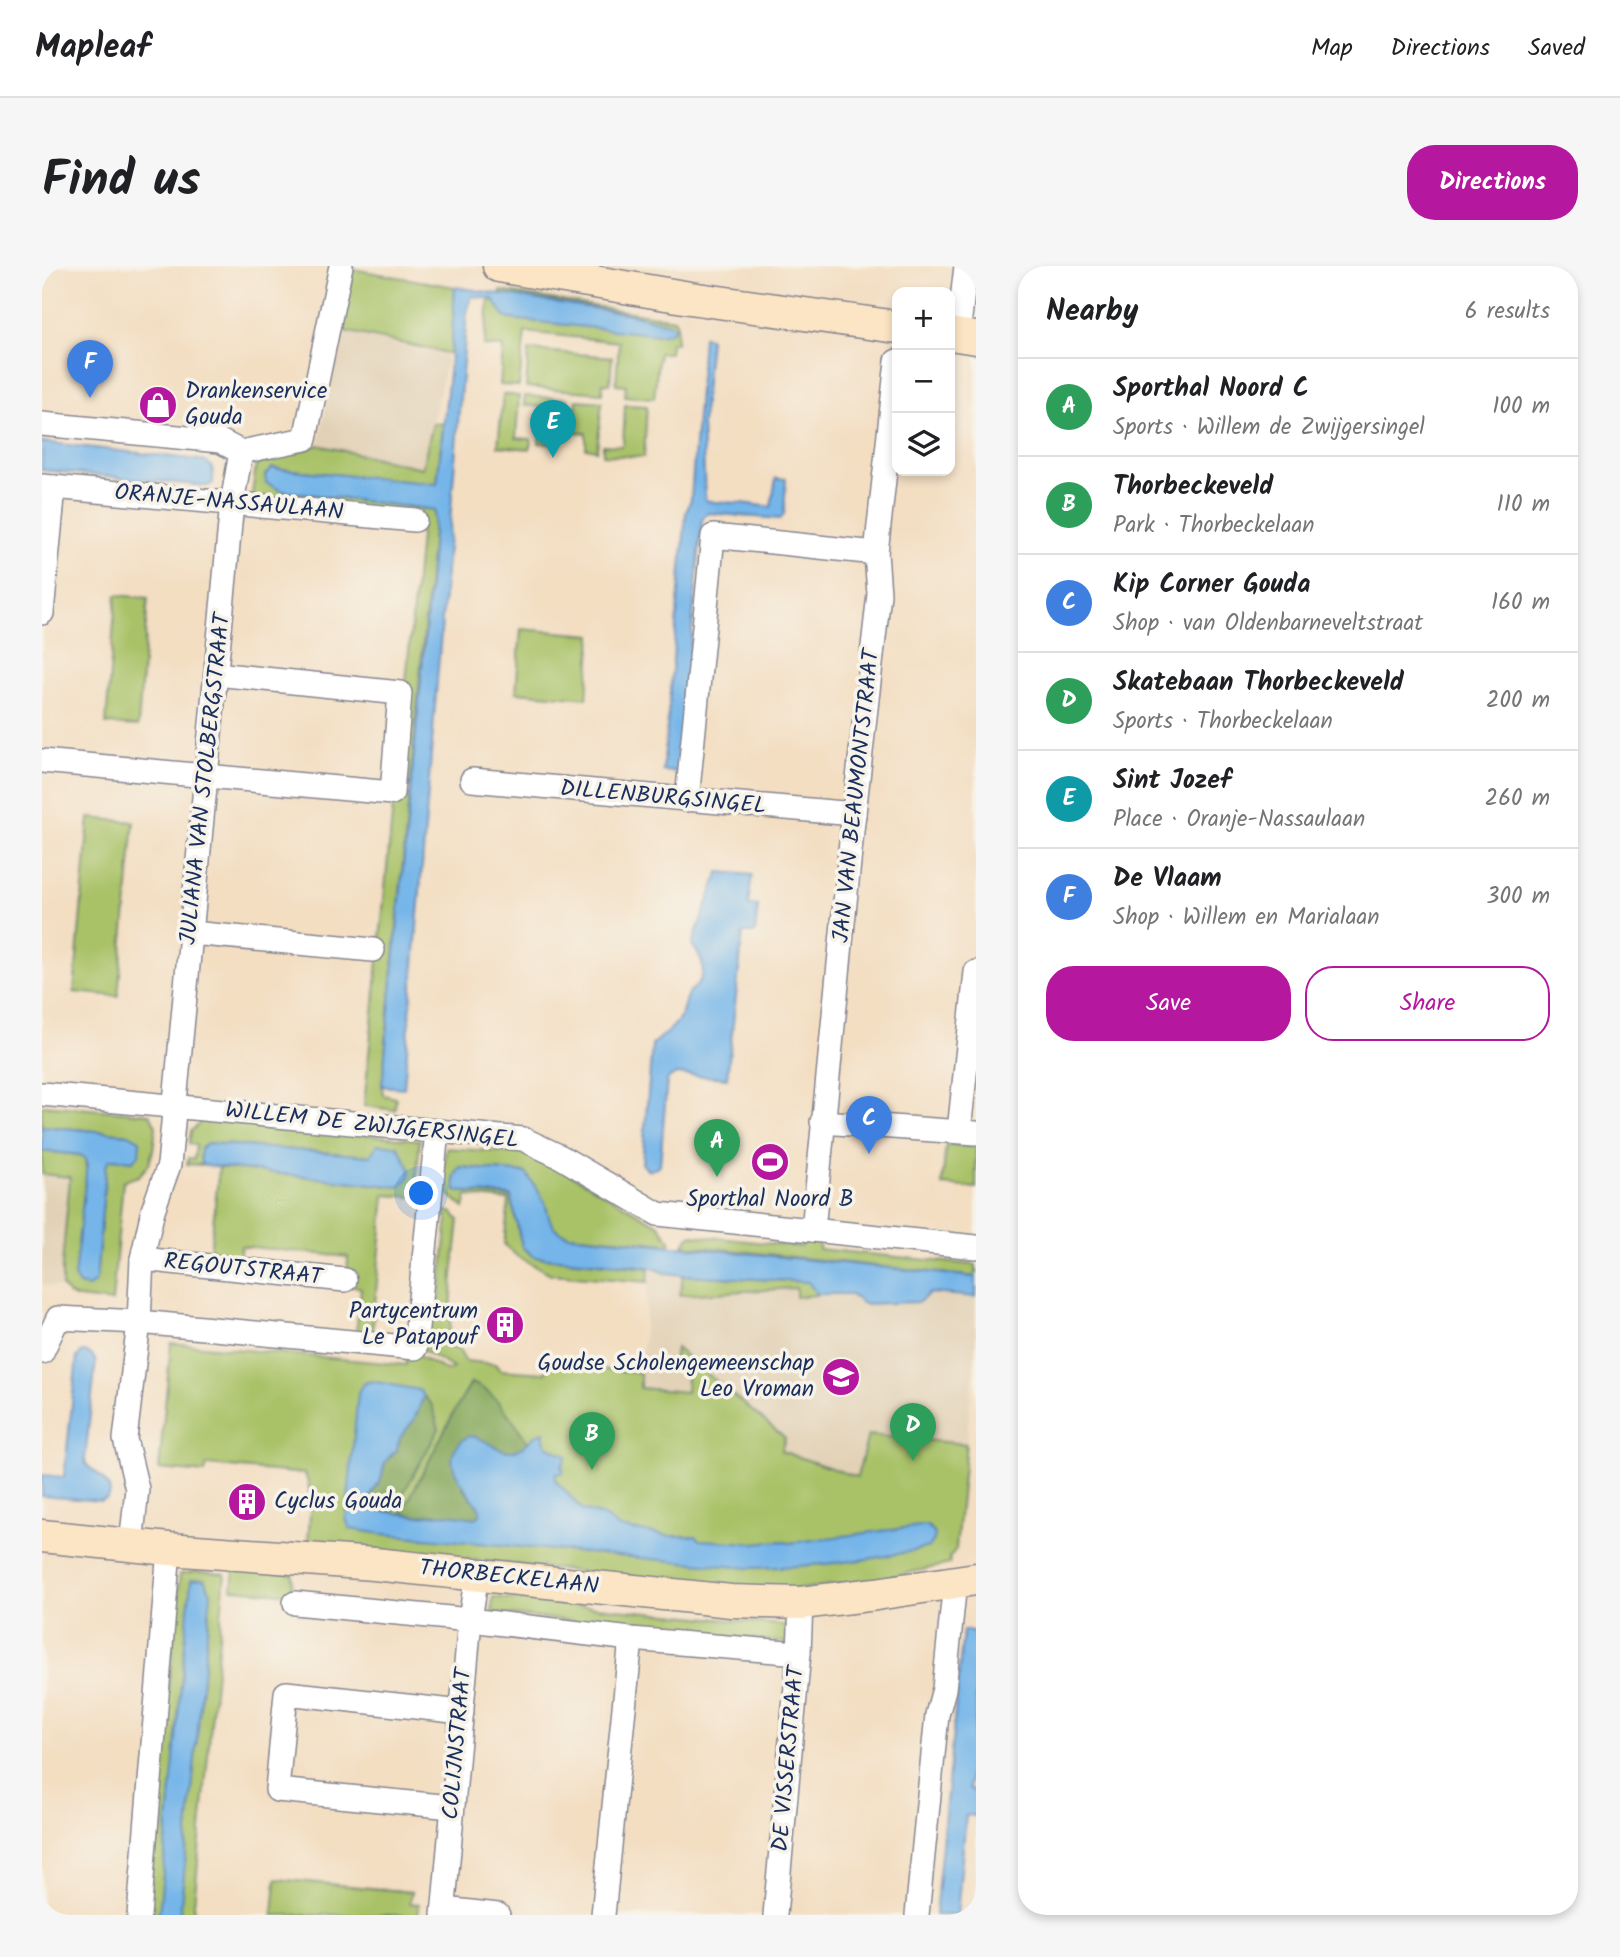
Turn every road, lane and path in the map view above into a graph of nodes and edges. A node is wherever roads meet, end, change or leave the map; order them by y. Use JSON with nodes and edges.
{"nodes":[{"id":1,"x":341,"y":266,"type":"edge"},
{"id":2,"x":499,"y":266,"type":"edge"},
{"id":3,"x":966,"y":266,"type":"edge"},
{"id":4,"x":892,"y":326,"type":"edge"},
{"id":5,"x":961,"y":336,"type":"edge"},
{"id":6,"x":892,"y":407,"type":"edge"},
{"id":7,"x":42,"y":424,"type":"edge"},
{"id":8,"x":241,"y":452,"type":"junction"},
{"id":9,"x":48,"y":486,"type":"edge"},
{"id":10,"x":232,"y":503,"type":"junction"},
{"id":11,"x":415,"y":520,"type":"dead end"},
{"id":12,"x":876,"y":553,"type":"junction"},
{"id":13,"x":42,"y":613,"type":"edge"},
{"id":14,"x":216,"y":674,"type":"junction"},
{"id":15,"x":42,"y":761,"type":"edge"},
{"id":16,"x":206,"y":776,"type":"junction"},
{"id":17,"x":472,"y":780,"type":"dead end"},
{"id":18,"x":687,"y":800,"type":"junction"},
{"id":19,"x":854,"y":814,"type":"junction"},
{"id":20,"x":191,"y":933,"type":"junction"},
{"id":21,"x":373,"y":950,"type":"dead end"},
{"id":22,"x":976,"y":972,"type":"edge"},
{"id":23,"x":42,"y":1094,"type":"edge"},
{"id":24,"x":174,"y":1107,"type":"junction"},
{"id":25,"x":822,"y":1122,"type":"junction"},
{"id":26,"x":437,"y":1131,"type":"junction"},
{"id":27,"x":967,"y":1132,"type":"edge"},
{"id":28,"x":813,"y":1230,"type":"junction"},
{"id":29,"x":976,"y":1247,"type":"edge"},
{"id":30,"x":142,"y":1259,"type":"junction"},
{"id":31,"x":345,"y":1280,"type":"dead end"},
{"id":32,"x":139,"y":1322,"type":"junction"},
{"id":33,"x":42,"y":1352,"type":"edge"},
{"id":34,"x":42,"y":1536,"type":"edge"},
{"id":35,"x":131,"y":1545,"type":"junction"},
{"id":36,"x":169,"y":1549,"type":"junction"},
{"id":37,"x":477,"y":1574,"type":"junction"},
{"id":38,"x":966,"y":1581,"type":"edge"},
{"id":39,"x":295,"y":1603,"type":"dead end"},
{"id":40,"x":801,"y":1603,"type":"junction"},
{"id":41,"x":470,"y":1619,"type":"junction"},
{"id":42,"x":631,"y":1639,"type":"junction"},
{"id":43,"x":799,"y":1653,"type":"junction"},
{"id":44,"x":462,"y":1712,"type":"junction"},
{"id":45,"x":452,"y":1807,"type":"junction"},
{"id":46,"x":443,"y":1912,"type":"edge"},
{"id":47,"x":139,"y":1915,"type":"edge"},
{"id":48,"x":498,"y":1915,"type":"edge"},
{"id":49,"x":603,"y":1915,"type":"edge"},
{"id":50,"x":775,"y":1915,"type":"edge"},
{"id":51,"x":917,"y":1915,"type":"edge"}],
"edges":[{"from":1,"to":8,"type":"street"},
{"from":2,"to":4,"type":"main road"},
{"from":3,"to":5,"type":"street"},
{"from":6,"to":12,"type":"street","name":"JAN VAN BEAUMONTSTRAAT"},
{"from":7,"to":8,"type":"street"},
{"from":8,"to":10,"type":"street","name":"JULIANA VAN STOLBERGSTRAAT"},
{"from":9,"to":10,"type":"street","name":"ORANJE-NASSAULAAN"},
{"from":9,"to":13,"type":"street"},
{"from":10,"to":11,"type":"street","name":"ORANJE-NASSAULAAN"},
{"from":10,"to":14,"type":"street","name":"JULIANA VAN STOLBERGSTRAAT"},
{"from":12,"to":18,"type":"street"},
{"from":12,"to":19,"type":"street","name":"JAN VAN BEAUMONTSTRAAT"},
{"from":14,"to":16,"type":"street","name":"JULIANA VAN STOLBERGSTRAAT"},
{"from":14,"to":16,"type":"street"},
{"from":15,"to":16,"type":"street"},
{"from":16,"to":20,"type":"street","name":"JULIANA VAN STOLBERGSTRAAT"},
{"from":17,"to":18,"type":"street","name":"DILLENBURGSINGEL"},
{"from":18,"to":19,"type":"street","name":"DILLENBURGSINGEL"},
{"from":19,"to":25,"type":"street","name":"JAN VAN BEAUMONTSTRAAT"},
{"from":20,"to":21,"type":"street"},
{"from":20,"to":24,"type":"street","name":"JULIANA VAN STOLBERGSTRAAT"},
{"from":22,"to":27,"type":"street"},
{"from":23,"to":24,"type":"street","name":"WILLEM DE ZWIJGERSINGEL"},
{"from":24,"to":26,"type":"street","name":"WILLEM DE ZWIJGERSINGEL"},
{"from":24,"to":30,"type":"street","name":"JULIANA VAN STOLBERGSTRAAT"},
{"from":25,"to":27,"type":"street"},
{"from":25,"to":28,"type":"street","name":"JAN VAN BEAUMONTSTRAAT"},
{"from":26,"to":28,"type":"street","name":"WILLEM DE ZWIJGERSINGEL"},
{"from":26,"to":32,"type":"street"},
{"from":28,"to":29,"type":"street","name":"WILLEM DE ZWIJGERSINGEL"},
{"from":30,"to":31,"type":"street","name":"REGOUTSTRAAT"},
{"from":30,"to":32,"type":"street","name":"JULIANA VAN STOLBERGSTRAAT"},
{"from":32,"to":33,"type":"street"},
{"from":32,"to":35,"type":"street","name":"JULIANA VAN STOLBERGSTRAAT"},
{"from":34,"to":35,"type":"main road","name":"THORBECKELAAN"},
{"from":35,"to":36,"type":"main road","name":"THORBECKELAAN"},
{"from":36,"to":37,"type":"main road","name":"THORBECKELAAN"},
{"from":36,"to":47,"type":"street"},
{"from":37,"to":40,"type":"main road","name":"THORBECKELAAN"},
{"from":37,"to":41,"type":"street","name":"COLIJNSTRAAT"},
{"from":38,"to":40,"type":"main road","name":"THORBECKELAAN"},
{"from":38,"to":51,"type":"street"},
{"from":39,"to":41,"type":"street","name":"THORBECKELAAN"},
{"from":40,"to":43,"type":"street","name":"DE VISSERSTRAAT"},
{"from":41,"to":42,"type":"street","name":"THORBECKELAAN"},
{"from":41,"to":44,"type":"street","name":"COLIJNSTRAAT"},
{"from":42,"to":43,"type":"street","name":"THORBECKELAAN"},
{"from":42,"to":49,"type":"street"},
{"from":43,"to":50,"type":"street","name":"DE VISSERSTRAAT"},
{"from":44,"to":45,"type":"street","name":"COLIJNSTRAAT"},
{"from":44,"to":45,"type":"street"},
{"from":45,"to":46,"type":"street","name":"COLIJNSTRAAT"},
{"from":46,"to":48,"type":"street"}]}
